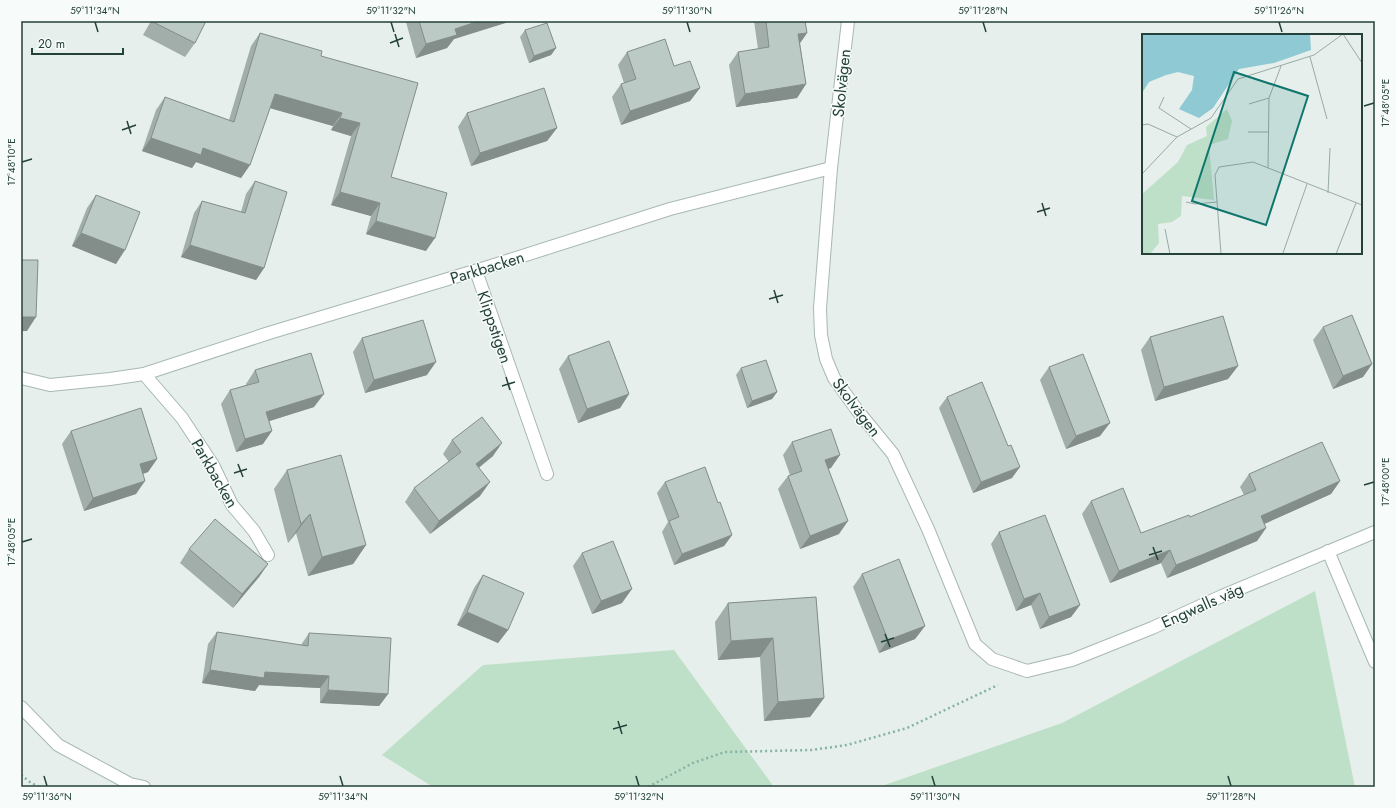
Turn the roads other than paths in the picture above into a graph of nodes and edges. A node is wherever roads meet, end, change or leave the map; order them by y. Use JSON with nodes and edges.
{"nodes":[{"id":1,"x":848,"y":21,"type":"edge"},
{"id":2,"x":832,"y":168,"type":"junction"},
{"id":3,"x":476,"y":271,"type":"junction"},
{"id":4,"x":144,"y":374,"type":"junction"},
{"id":5,"x":21,"y":378,"type":"edge"},
{"id":6,"x":547,"y":474,"type":"dead end"},
{"id":7,"x":1375,"y":532,"type":"edge"},
{"id":8,"x":1328,"y":551,"type":"junction"},
{"id":9,"x":268,"y":555,"type":"dead end"},
{"id":10,"x":1375,"y":662,"type":"edge"},
{"id":11,"x":1027,"y":671,"type":"joint"},
{"id":12,"x":21,"y":707,"type":"edge"},
{"id":13,"x":144,"y":787,"type":"edge"}],
"edges":[{"from":1,"to":2,"type":"street","name":"Skolvägen"},
{"from":2,"to":3,"type":"street","name":"Parkbacken"},
{"from":2,"to":11,"type":"street","name":"Skolvägen"},
{"from":3,"to":4,"type":"street","name":"Parkbacken"},
{"from":3,"to":6,"type":"street","name":"Klippstigen"},
{"from":4,"to":5,"type":"street","name":"Parkbacken"},
{"from":4,"to":9,"type":"street","name":"Parkbacken"},
{"from":7,"to":8,"type":"street","name":"Engwalls väg"},
{"from":8,"to":10,"type":"street"},
{"from":8,"to":11,"type":"street","name":"Engwalls väg"},
{"from":12,"to":13,"type":"street"}]}
